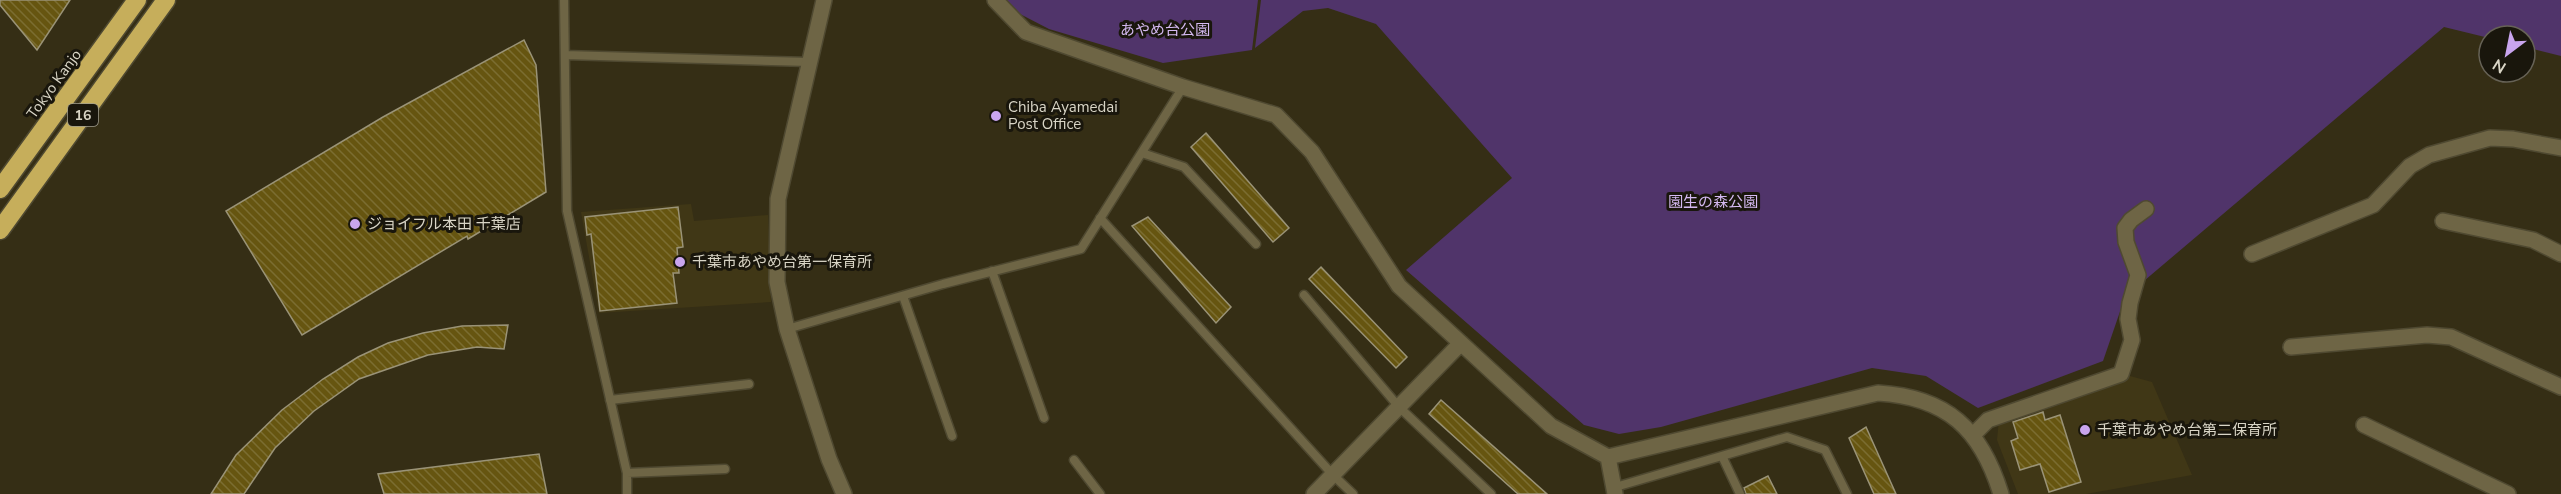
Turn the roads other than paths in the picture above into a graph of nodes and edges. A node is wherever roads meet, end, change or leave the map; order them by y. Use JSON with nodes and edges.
{"nodes":[{"id":1,"x":137,"y":0,"type":"edge"},
{"id":2,"x":166,"y":0,"type":"edge"},
{"id":3,"x":564,"y":0,"type":"edge"},
{"id":4,"x":824,"y":0,"type":"edge"},
{"id":5,"x":995,"y":0,"type":"edge"},
{"id":6,"x":565,"y":55,"type":"junction"},
{"id":7,"x":810,"y":62,"type":"junction"},
{"id":8,"x":1183,"y":87,"type":"junction"},
{"id":9,"x":2561,"y":148,"type":"edge"},
{"id":10,"x":1142,"y":153,"type":"junction"},
{"id":11,"x":0,"y":189,"type":"edge"},
{"id":12,"x":2146,"y":209,"type":"dead end"},
{"id":13,"x":1100,"y":218,"type":"junction"},
{"id":14,"x":2443,"y":221,"type":"dead end"},
{"id":15,"x":0,"y":230,"type":"edge"},
{"id":16,"x":1256,"y":244,"type":"dead end"},
{"id":17,"x":2252,"y":254,"type":"dead end"},
{"id":18,"x":2561,"y":254,"type":"edge"},
{"id":19,"x":992,"y":272,"type":"junction"},
{"id":20,"x":1304,"y":295,"type":"dead end"},
{"id":21,"x":903,"y":296,"type":"junction"},
{"id":22,"x":787,"y":329,"type":"junction"},
{"id":23,"x":1461,"y":343,"type":"junction"},
{"id":24,"x":2291,"y":347,"type":"dead end"},
{"id":25,"x":749,"y":384,"type":"dead end"},
{"id":26,"x":2561,"y":387,"type":"edge"},
{"id":27,"x":610,"y":400,"type":"junction"},
{"id":28,"x":1399,"y":407,"type":"junction"},
{"id":29,"x":1044,"y":418,"type":"dead end"},
{"id":30,"x":2364,"y":425,"type":"dead end"},
{"id":31,"x":1972,"y":435,"type":"junction"},
{"id":32,"x":952,"y":436,"type":"dead end"},
{"id":33,"x":1722,"y":456,"type":"junction"},
{"id":34,"x":1608,"y":457,"type":"junction"},
{"id":35,"x":1074,"y":460,"type":"dead end"},
{"id":36,"x":725,"y":469,"type":"dead end"},
{"id":37,"x":627,"y":473,"type":"junction"},
{"id":38,"x":1333,"y":475,"type":"junction"},
{"id":39,"x":1613,"y":491,"type":"edge"},
{"id":40,"x":627,"y":494,"type":"edge"},
{"id":41,"x":844,"y":494,"type":"edge"},
{"id":42,"x":1100,"y":494,"type":"edge"},
{"id":43,"x":1314,"y":494,"type":"edge"},
{"id":44,"x":1353,"y":494,"type":"edge"},
{"id":45,"x":1491,"y":494,"type":"edge"},
{"id":46,"x":1740,"y":494,"type":"edge"},
{"id":47,"x":1847,"y":494,"type":"edge"},
{"id":48,"x":2001,"y":494,"type":"edge"},
{"id":49,"x":2508,"y":494,"type":"edge"}],
"edges":[{"from":1,"to":11,"type":"highway","name":"Tokyo Kanjo","number":"16"},
{"from":2,"to":15,"type":"highway","number":"16"},
{"from":3,"to":6,"type":"lane"},
{"from":4,"to":7,"type":"street"},
{"from":5,"to":8,"type":"street"},
{"from":6,"to":7,"type":"lane"},
{"from":6,"to":27,"type":"lane"},
{"from":7,"to":22,"type":"street"},
{"from":8,"to":10,"type":"lane"},
{"from":8,"to":23,"type":"street"},
{"from":9,"to":17,"type":"street"},
{"from":10,"to":13,"type":"lane"},
{"from":10,"to":16,"type":"lane"},
{"from":12,"to":31,"type":"street"},
{"from":13,"to":19,"type":"lane"},
{"from":13,"to":38,"type":"lane"},
{"from":14,"to":18,"type":"street"},
{"from":19,"to":21,"type":"lane"},
{"from":19,"to":29,"type":"lane"},
{"from":20,"to":28,"type":"lane"},
{"from":21,"to":22,"type":"lane"},
{"from":21,"to":32,"type":"lane"},
{"from":22,"to":41,"type":"street"},
{"from":23,"to":28,"type":"street"},
{"from":23,"to":34,"type":"street"},
{"from":24,"to":26,"type":"street"},
{"from":25,"to":27,"type":"lane"},
{"from":27,"to":37,"type":"lane"},
{"from":28,"to":38,"type":"street"},
{"from":28,"to":45,"type":"lane"},
{"from":30,"to":49,"type":"street"},
{"from":31,"to":34,"type":"street"},
{"from":31,"to":48,"type":"street"},
{"from":33,"to":39,"type":"lane"},
{"from":33,"to":46,"type":"lane"},
{"from":33,"to":47,"type":"lane"},
{"from":34,"to":39,"type":"street"},
{"from":35,"to":42,"type":"lane"},
{"from":36,"to":37,"type":"lane"},
{"from":37,"to":40,"type":"lane"},
{"from":38,"to":43,"type":"street"},
{"from":38,"to":44,"type":"lane"}]}
